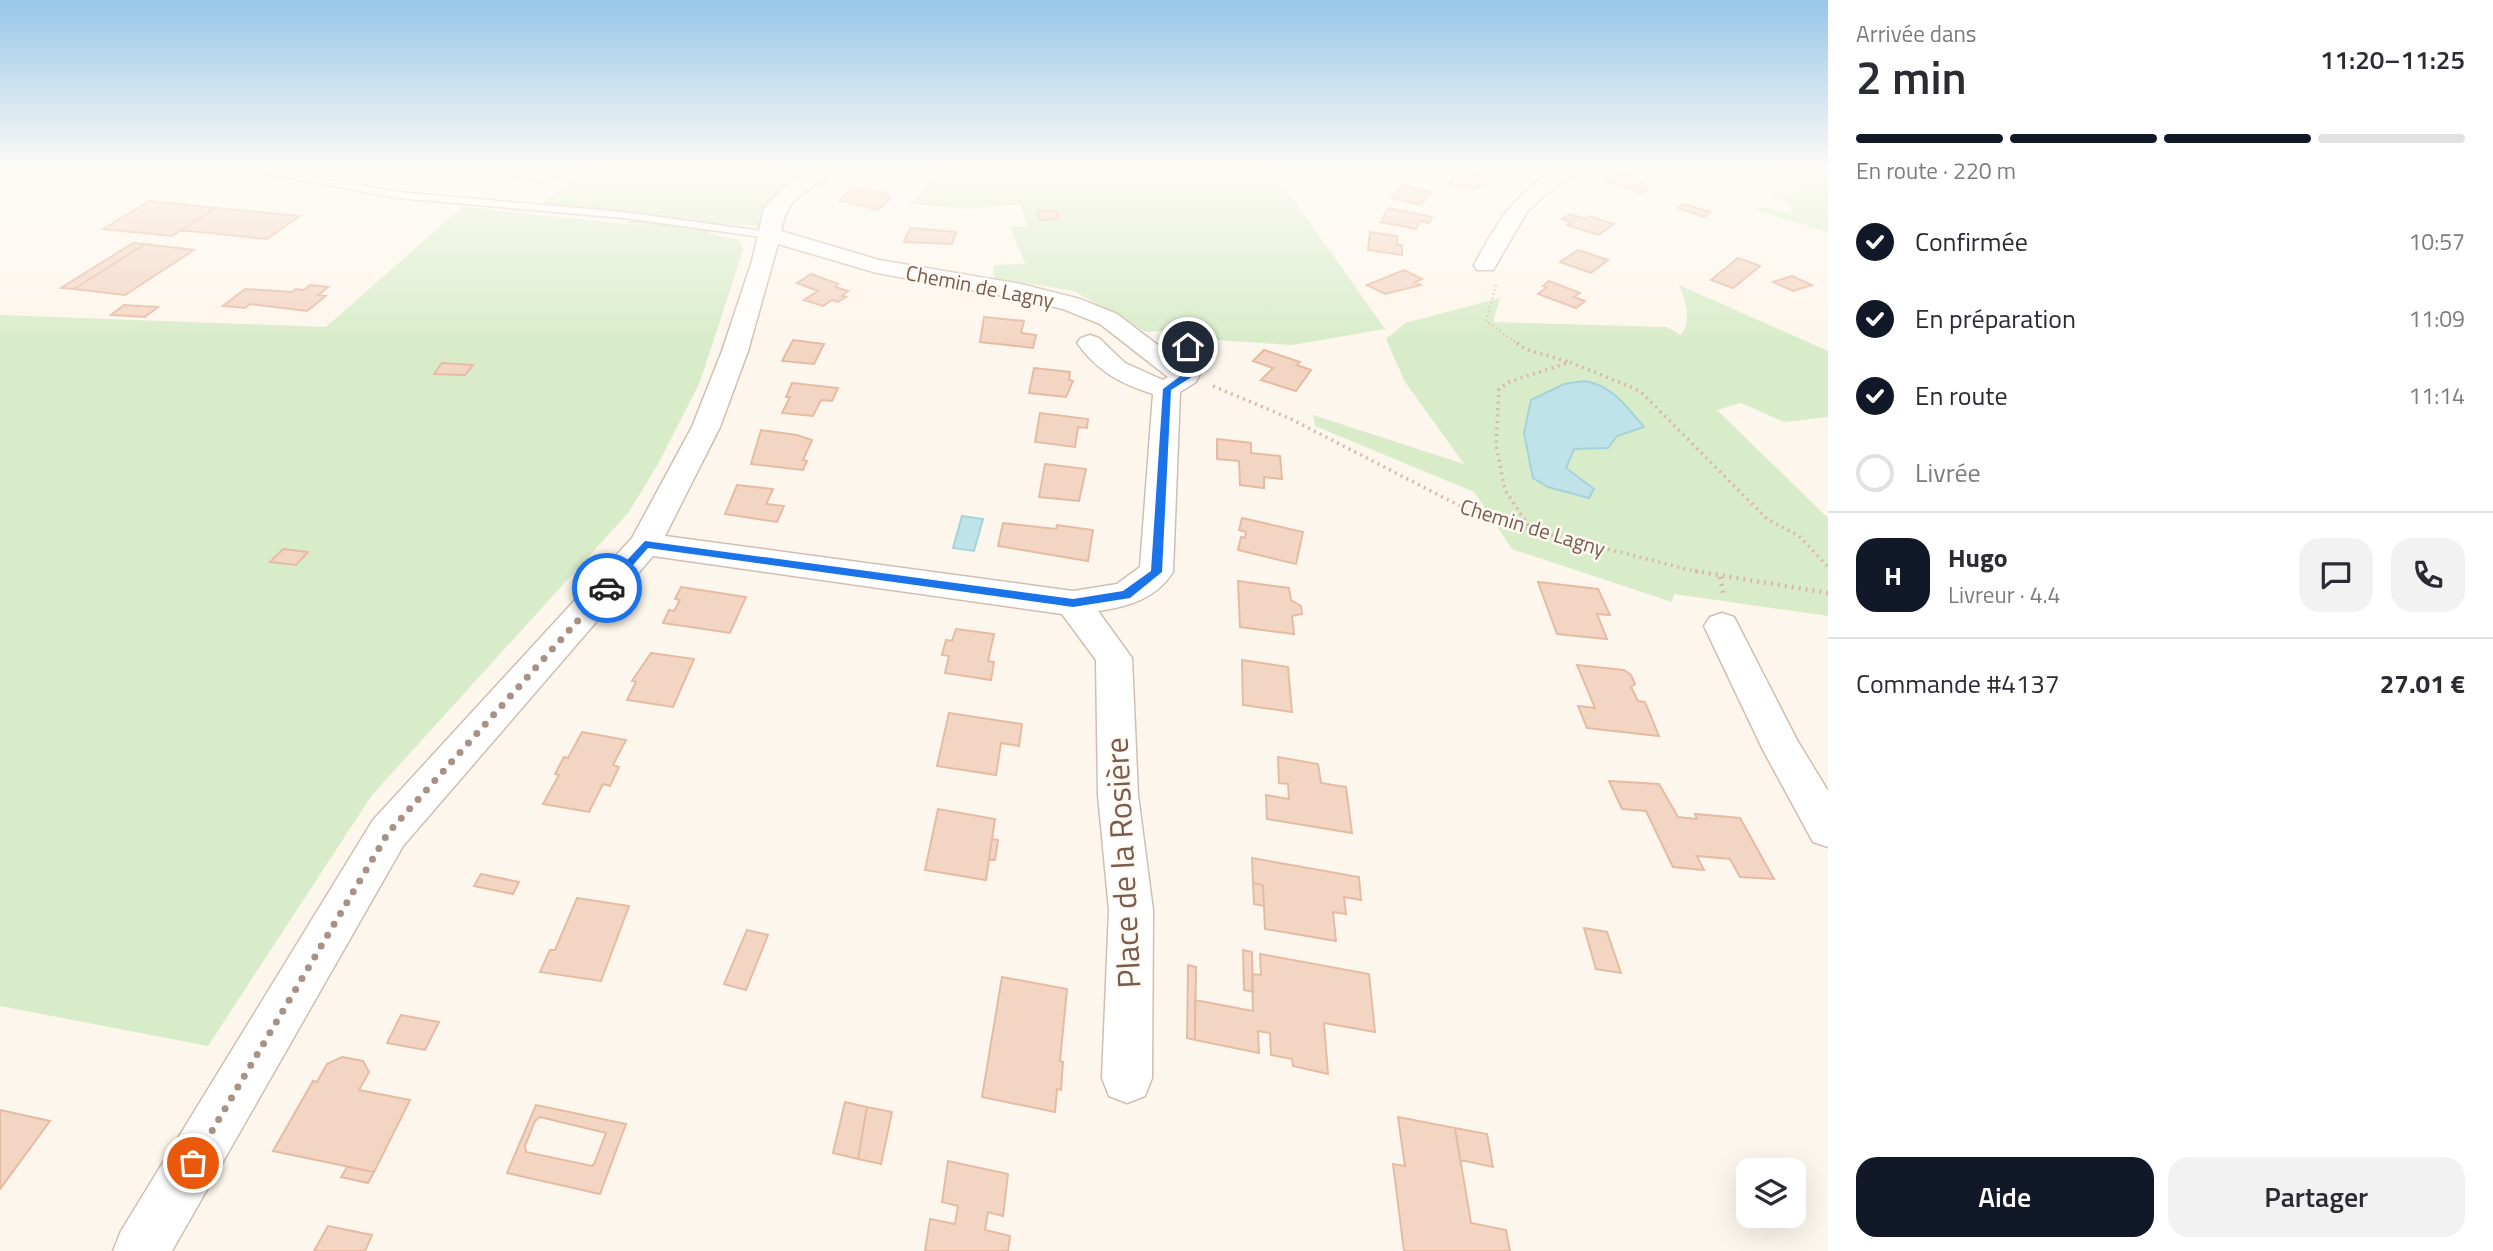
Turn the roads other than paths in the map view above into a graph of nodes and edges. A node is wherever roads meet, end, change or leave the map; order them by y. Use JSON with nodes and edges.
{"nodes":[{"id":1,"x":710,"y":227,"type":"edge"},
{"id":2,"x":770,"y":227,"type":"edge"},
{"id":3,"x":1505,"y":227,"type":"edge"},
{"id":4,"x":770,"y":236,"type":"junction"},
{"id":5,"x":1485,"y":265,"type":"road end"},
{"id":6,"x":1181,"y":336,"type":"dead end"},
{"id":7,"x":1090,"y":343,"type":"dead end"},
{"id":8,"x":1177,"y":382,"type":"junction"},
{"id":9,"x":645,"y":544,"type":"junction"},
{"id":10,"x":1073,"y":603,"type":"junction"},
{"id":11,"x":1722,"y":626,"type":"dead end"},
{"id":12,"x":1828,"y":829,"type":"edge"},
{"id":13,"x":1127,"y":1078,"type":"dead end"},
{"id":14,"x":141,"y":1251,"type":"edge"}],
"edges":[{"from":1,"to":4,"type":"lane","name":"Chemin de Lagny"},
{"from":2,"to":4,"type":"street"},
{"from":3,"to":5,"type":"street"},
{"from":4,"to":8,"type":"street","name":"Chemin de Lagny"},
{"from":4,"to":9,"type":"street"},
{"from":6,"to":8,"type":"street"},
{"from":7,"to":8,"type":"street"},
{"from":8,"to":10,"type":"street"},
{"from":9,"to":10,"type":"street"},
{"from":9,"to":14,"type":"street"},
{"from":10,"to":13,"type":"street","name":"Place de la Rosière"},
{"from":11,"to":12,"type":"street"}]}
